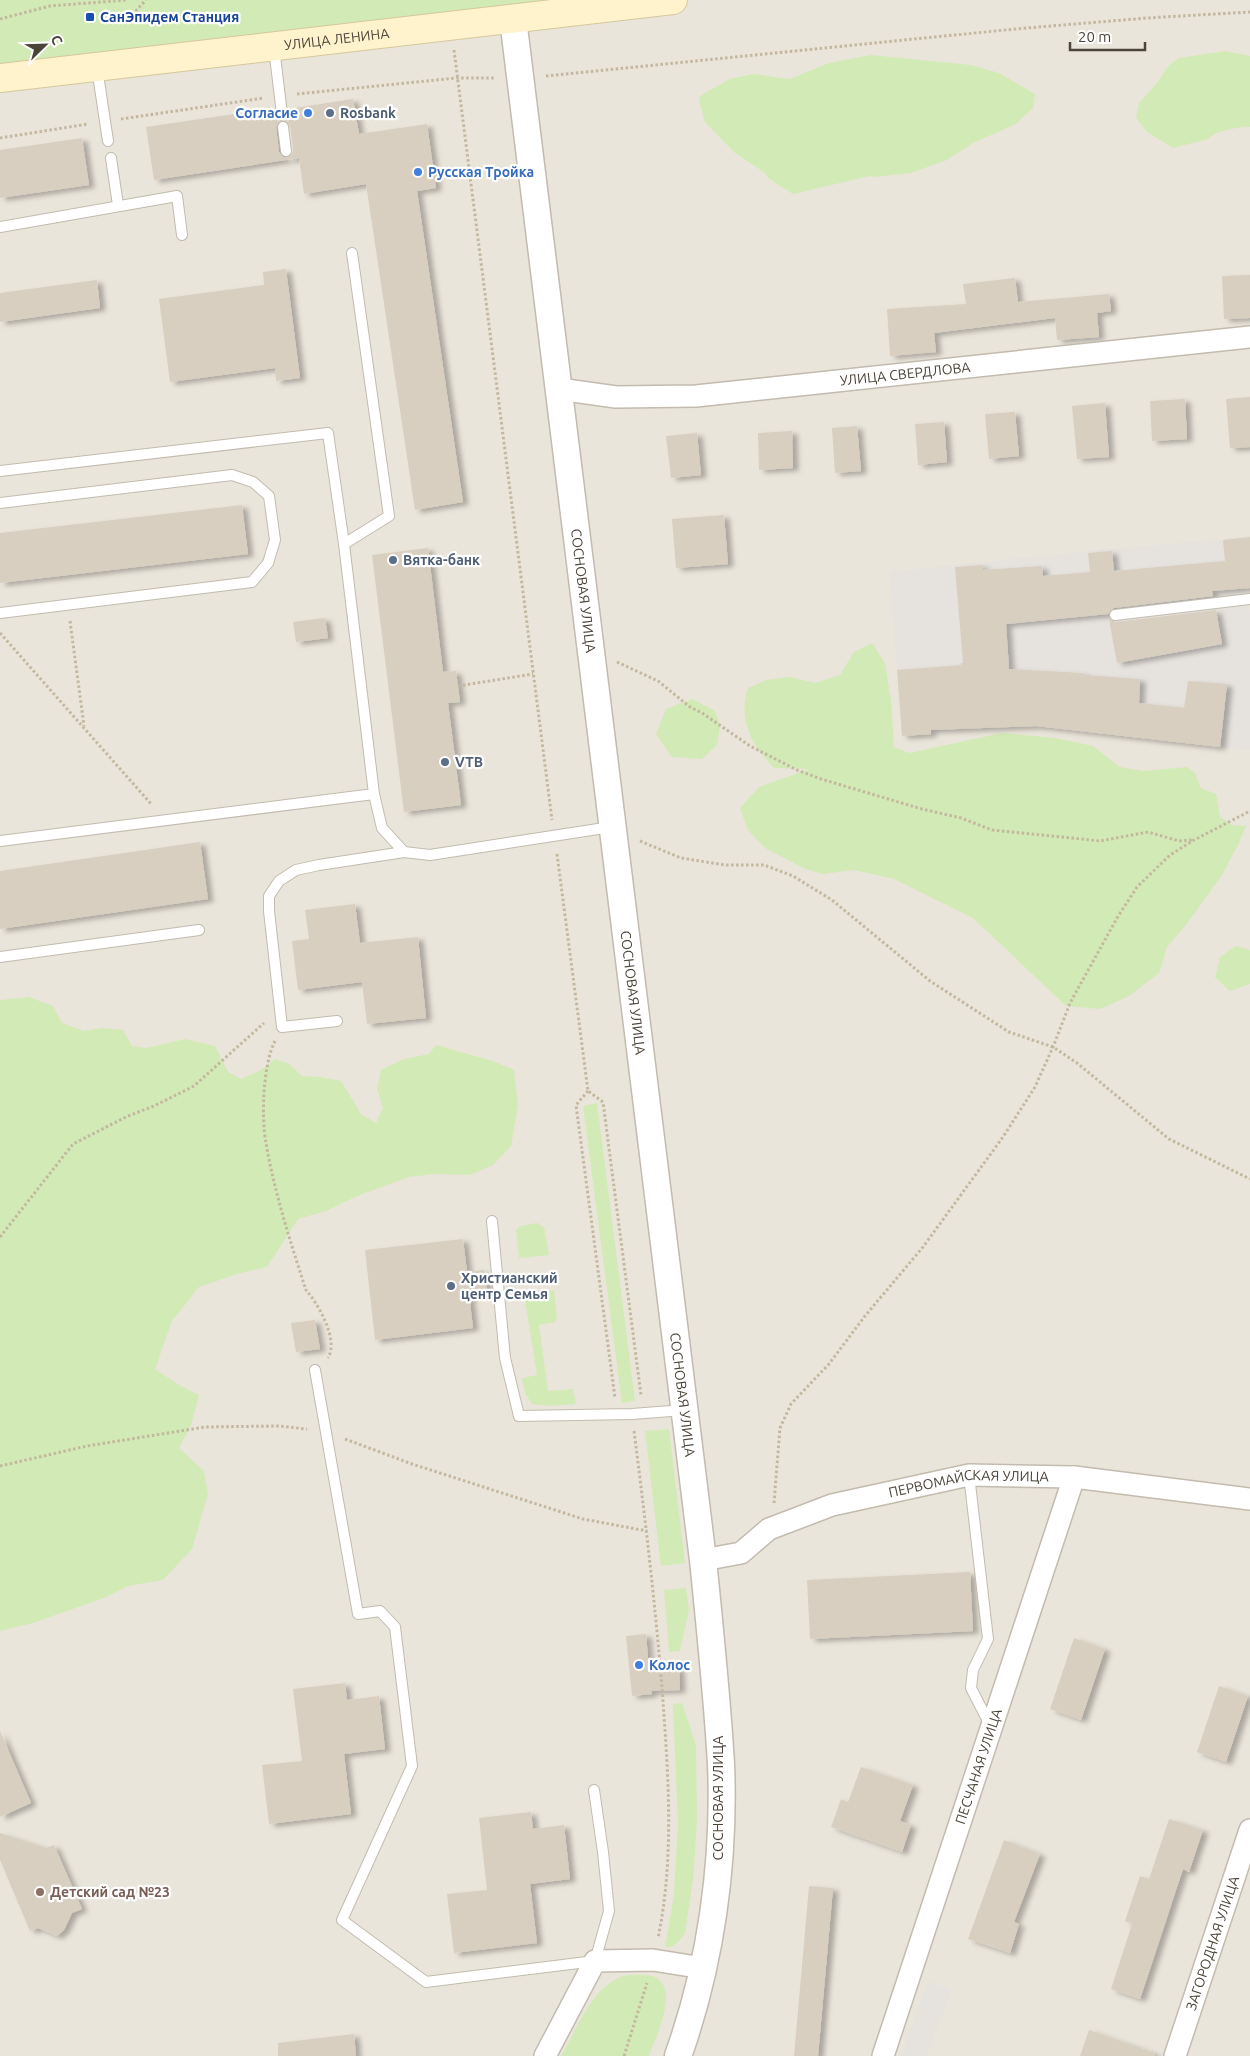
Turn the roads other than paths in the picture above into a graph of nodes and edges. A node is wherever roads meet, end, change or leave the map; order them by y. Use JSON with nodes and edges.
{"nodes":[{"id":1,"x":673,"y":0,"type":"edge"},
{"id":2,"x":513,"y":19,"type":"junction"},
{"id":3,"x":274,"y":47,"type":"junction"},
{"id":4,"x":97,"y":68,"type":"junction"},
{"id":5,"x":0,"y":78,"type":"edge"},
{"id":6,"x":282,"y":114,"type":"dead end"},
{"id":7,"x":283,"y":127,"type":"dead end"},
{"id":8,"x":108,"y":141,"type":"dead end"},
{"id":9,"x":286,"y":152,"type":"dead end"},
{"id":10,"x":111,"y":158,"type":"dead end"},
{"id":11,"x":118,"y":205,"type":"junction"},
{"id":12,"x":0,"y":226,"type":"edge"},
{"id":13,"x":182,"y":235,"type":"dead end"},
{"id":14,"x":352,"y":253,"type":"dead end"},
{"id":15,"x":1250,"y":337,"type":"edge"},
{"id":16,"x":559,"y":389,"type":"junction"},
{"id":17,"x":0,"y":471,"type":"edge"},
{"id":18,"x":0,"y":503,"type":"edge"},
{"id":19,"x":344,"y":544,"type":"junction"},
{"id":20,"x":1250,"y":599,"type":"edge"},
{"id":21,"x":0,"y":614,"type":"edge"},
{"id":22,"x":1115,"y":615,"type":"dead end"},
{"id":23,"x":374,"y":794,"type":"junction"},
{"id":24,"x":613,"y":826,"type":"junction"},
{"id":25,"x":0,"y":841,"type":"edge"},
{"id":26,"x":404,"y":852,"type":"junction"},
{"id":27,"x":198,"y":930,"type":"dead end"},
{"id":28,"x":0,"y":957,"type":"edge"},
{"id":29,"x":337,"y":1021,"type":"dead end"},
{"id":30,"x":492,"y":1221,"type":"dead end"},
{"id":31,"x":315,"y":1370,"type":"road end"},
{"id":32,"x":685,"y":1410,"type":"junction"},
{"id":33,"x":969,"y":1476,"type":"junction"},
{"id":34,"x":1074,"y":1477,"type":"junction"},
{"id":35,"x":1250,"y":1499,"type":"edge"},
{"id":36,"x":704,"y":1560,"type":"junction"},
{"id":37,"x":991,"y":1726,"type":"junction"},
{"id":38,"x":594,"y":1790,"type":"dead end"},
{"id":39,"x":1250,"y":1830,"type":"edge"},
{"id":40,"x":594,"y":1961,"type":"junction"},
{"id":41,"x":703,"y":1968,"type":"junction"},
{"id":42,"x":545,"y":2056,"type":"edge"},
{"id":43,"x":678,"y":2056,"type":"edge"},
{"id":44,"x":883,"y":2056,"type":"edge"},
{"id":45,"x":1175,"y":2056,"type":"edge"}],
"edges":[{"from":1,"to":2,"type":"main road","name":"УЛИЦА ЛЕНИНА"},
{"from":2,"to":3,"type":"main road","name":"УЛИЦА ЛЕНИНА"},
{"from":2,"to":16,"type":"street","name":"СОСНОВАЯ УЛИЦА"},
{"from":3,"to":4,"type":"main road","name":"УЛИЦА ЛЕНИНА"},
{"from":3,"to":6,"type":"lane"},
{"from":4,"to":5,"type":"main road","name":"УЛИЦА ЛЕНИНА"},
{"from":4,"to":8,"type":"lane"},
{"from":7,"to":9,"type":"lane"},
{"from":10,"to":11,"type":"lane"},
{"from":11,"to":12,"type":"lane"},
{"from":11,"to":13,"type":"lane"},
{"from":14,"to":19,"type":"lane"},
{"from":15,"to":16,"type":"street","name":"УЛИЦА СВЕРДЛОВА"},
{"from":16,"to":24,"type":"street","name":"СОСНОВАЯ УЛИЦА"},
{"from":17,"to":19,"type":"lane"},
{"from":18,"to":21,"type":"lane"},
{"from":19,"to":23,"type":"lane"},
{"from":20,"to":22,"type":"lane"},
{"from":23,"to":25,"type":"lane"},
{"from":23,"to":26,"type":"lane"},
{"from":24,"to":26,"type":"lane"},
{"from":24,"to":32,"type":"street","name":"СОСНОВАЯ УЛИЦА"},
{"from":26,"to":29,"type":"lane"},
{"from":27,"to":28,"type":"lane"},
{"from":30,"to":32,"type":"lane"},
{"from":31,"to":40,"type":"lane"},
{"from":32,"to":36,"type":"street","name":"СОСНОВАЯ УЛИЦА"},
{"from":33,"to":34,"type":"street","name":"ПЕРВОМАЙСКАЯ УЛИЦА"},
{"from":33,"to":36,"type":"street","name":"ПЕРВОМАЙСКАЯ УЛИЦА"},
{"from":33,"to":37,"type":"lane"},
{"from":34,"to":35,"type":"street","name":"ПЕРВОМАЙСКАЯ УЛИЦА"},
{"from":34,"to":37,"type":"street","name":"ПЕСЧАНАЯ УЛИЦА"},
{"from":36,"to":41,"type":"street","name":"СОСНОВАЯ УЛИЦА"},
{"from":37,"to":44,"type":"street","name":"ПЕСЧАНАЯ УЛИЦА"},
{"from":38,"to":40,"type":"lane"},
{"from":39,"to":45,"type":"street","name":"ЗАГОРОДНАЯ УЛИЦА"},
{"from":40,"to":41,"type":"street"},
{"from":40,"to":42,"type":"street"},
{"from":41,"to":43,"type":"street","name":"СОСНОВАЯ УЛИЦА"}]}
